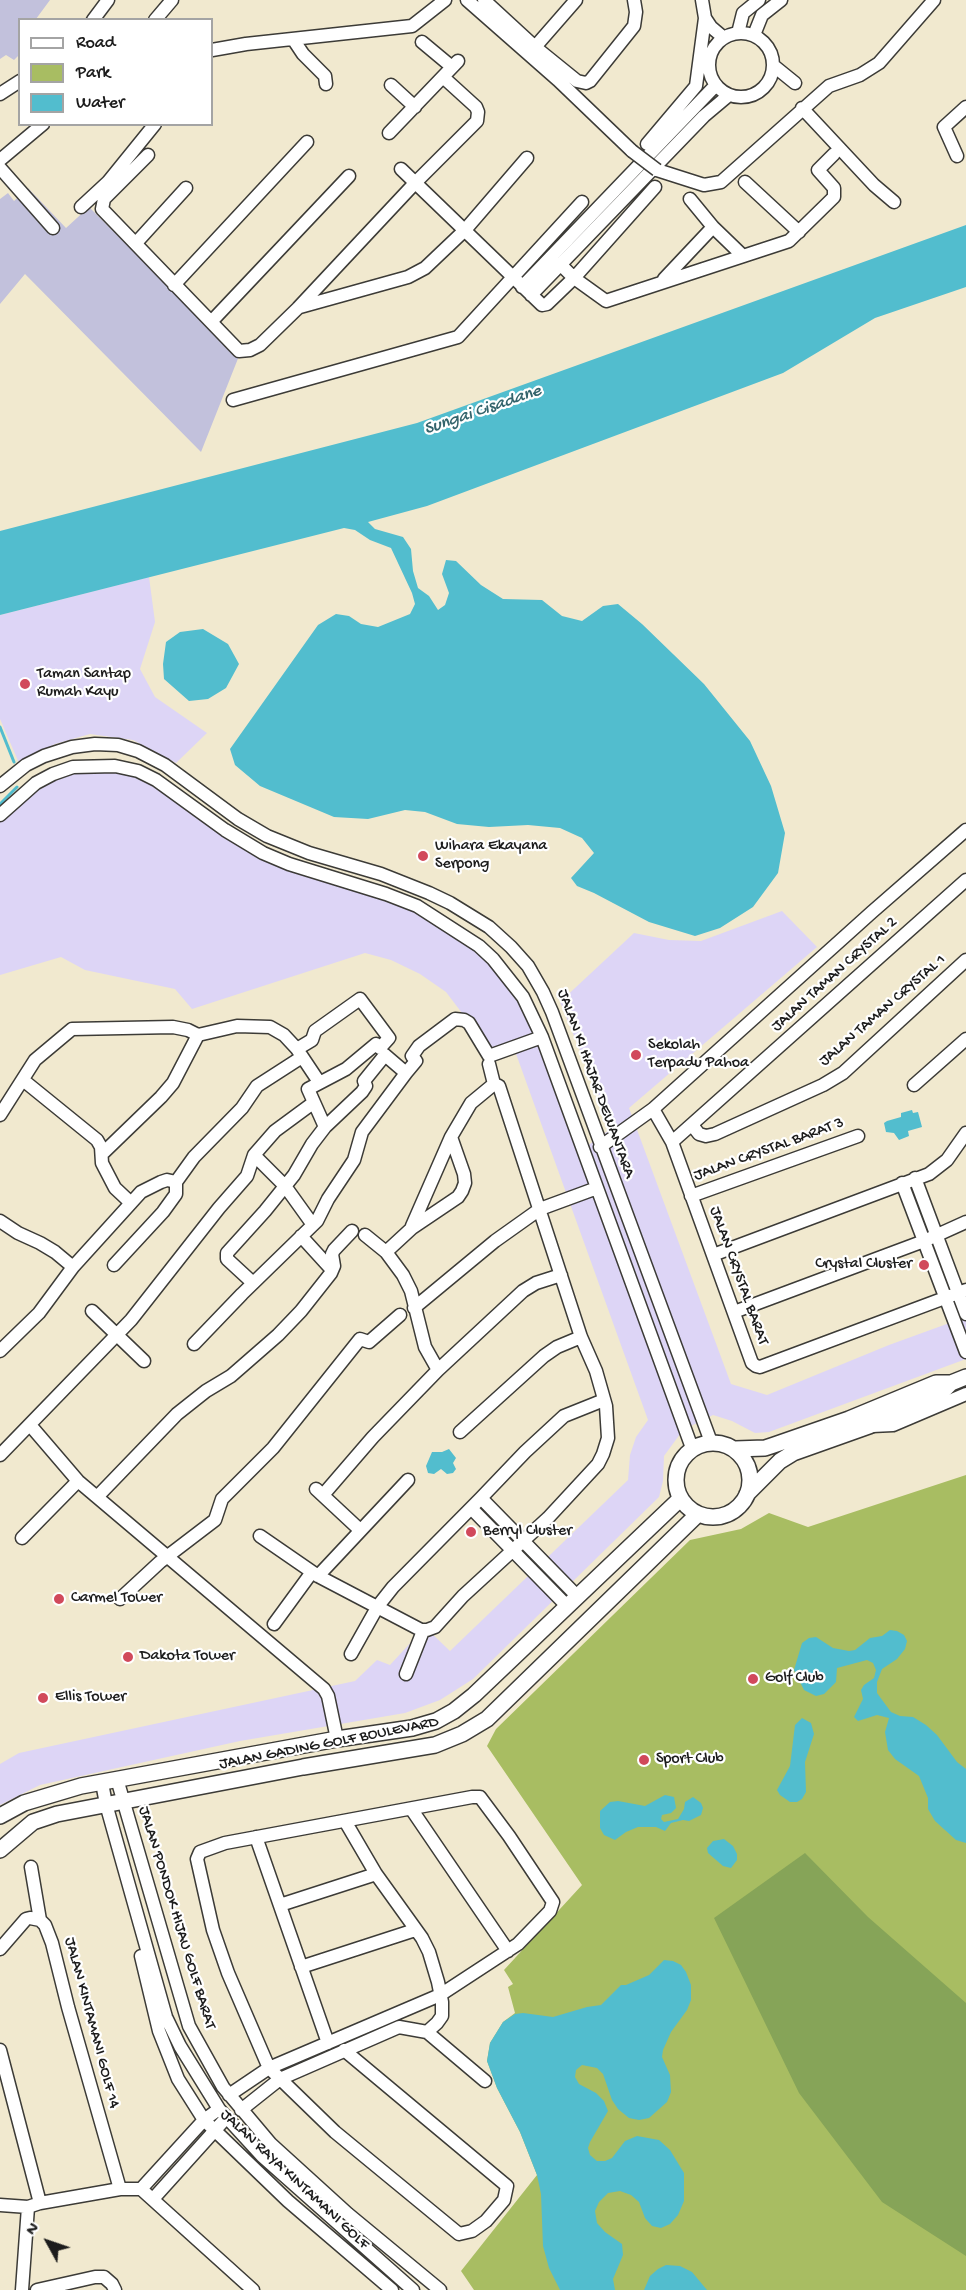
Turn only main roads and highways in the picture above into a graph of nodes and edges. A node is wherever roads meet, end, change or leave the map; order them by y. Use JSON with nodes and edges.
{"nodes":[{"id":1,"x":966,"y":1377,"type":"edge"},
{"id":2,"x":951,"y":1383,"type":"junction"},
{"id":3,"x":735,"y":1449,"type":"junction"},
{"id":4,"x":747,"y":1494,"type":"junction"},
{"id":5,"x":680,"y":1499,"type":"junction"},
{"id":6,"x":698,"y":1514,"type":"junction"},
{"id":7,"x":0,"y":1816,"type":"edge"},
{"id":8,"x":0,"y":1850,"type":"edge"}],
"edges":[{"from":1,"to":2,"type":"main road"},
{"from":2,"to":3,"type":"main road"},
{"from":2,"to":4,"type":"main road"},
{"from":3,"to":4,"type":"main road"},
{"from":3,"to":5,"type":"main road"},
{"from":4,"to":6,"type":"main road"},
{"from":5,"to":6,"type":"main road"},
{"from":5,"to":7,"type":"main road","name":"JALAN GADING GOLF BOULEVARD"},
{"from":6,"to":8,"type":"main road","name":"JALAN GADING GOLF BOULEVARD"}]}
